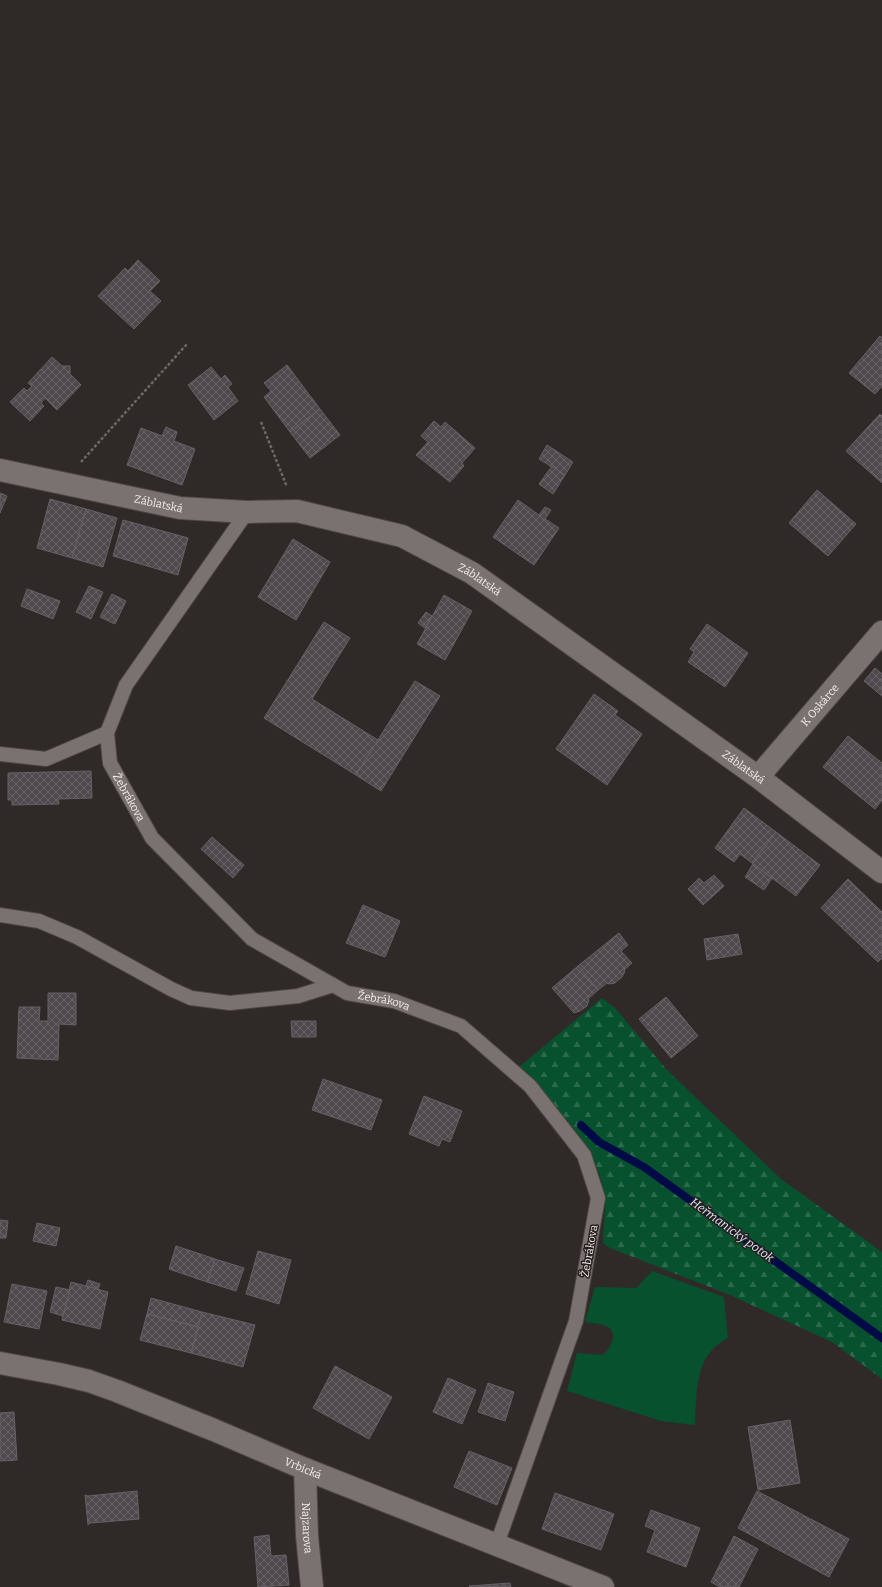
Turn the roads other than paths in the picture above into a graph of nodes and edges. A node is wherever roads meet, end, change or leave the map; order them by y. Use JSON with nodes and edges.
{"nodes":[{"id":1,"x":0,"y":470,"type":"edge"},
{"id":2,"x":246,"y":512,"type":"junction"},
{"id":3,"x":882,"y":632,"type":"edge"},
{"id":4,"x":107,"y":733,"type":"junction"},
{"id":5,"x":0,"y":754,"type":"edge"},
{"id":6,"x":758,"y":777,"type":"junction"},
{"id":7,"x":882,"y":872,"type":"edge"},
{"id":8,"x":0,"y":915,"type":"edge"},
{"id":9,"x":333,"y":986,"type":"junction"},
{"id":10,"x":0,"y":1363,"type":"edge"},
{"id":11,"x":305,"y":1469,"type":"junction"},
{"id":12,"x":497,"y":1544,"type":"junction"},
{"id":13,"x":312,"y":1587,"type":"edge"},
{"id":14,"x":603,"y":1587,"type":"edge"}],
"edges":[{"from":1,"to":2,"type":"street","name":"Záblatská"},
{"from":2,"to":4,"type":"lane","name":"Žebrákova"},
{"from":2,"to":6,"type":"street","name":"Záblatská"},
{"from":3,"to":6,"type":"street","name":"K Oskárce"},
{"from":4,"to":5,"type":"lane"},
{"from":4,"to":9,"type":"lane","name":"Žebrákova"},
{"from":6,"to":7,"type":"street","name":"Záblatská"},
{"from":8,"to":9,"type":"lane"},
{"from":9,"to":12,"type":"lane","name":"Žebrákova"},
{"from":10,"to":11,"type":"street","name":"Vrbická"},
{"from":11,"to":12,"type":"street","name":"Vrbická"},
{"from":11,"to":13,"type":"street","name":"Najzarova"},
{"from":12,"to":14,"type":"street","name":"Vrbická"}]}
